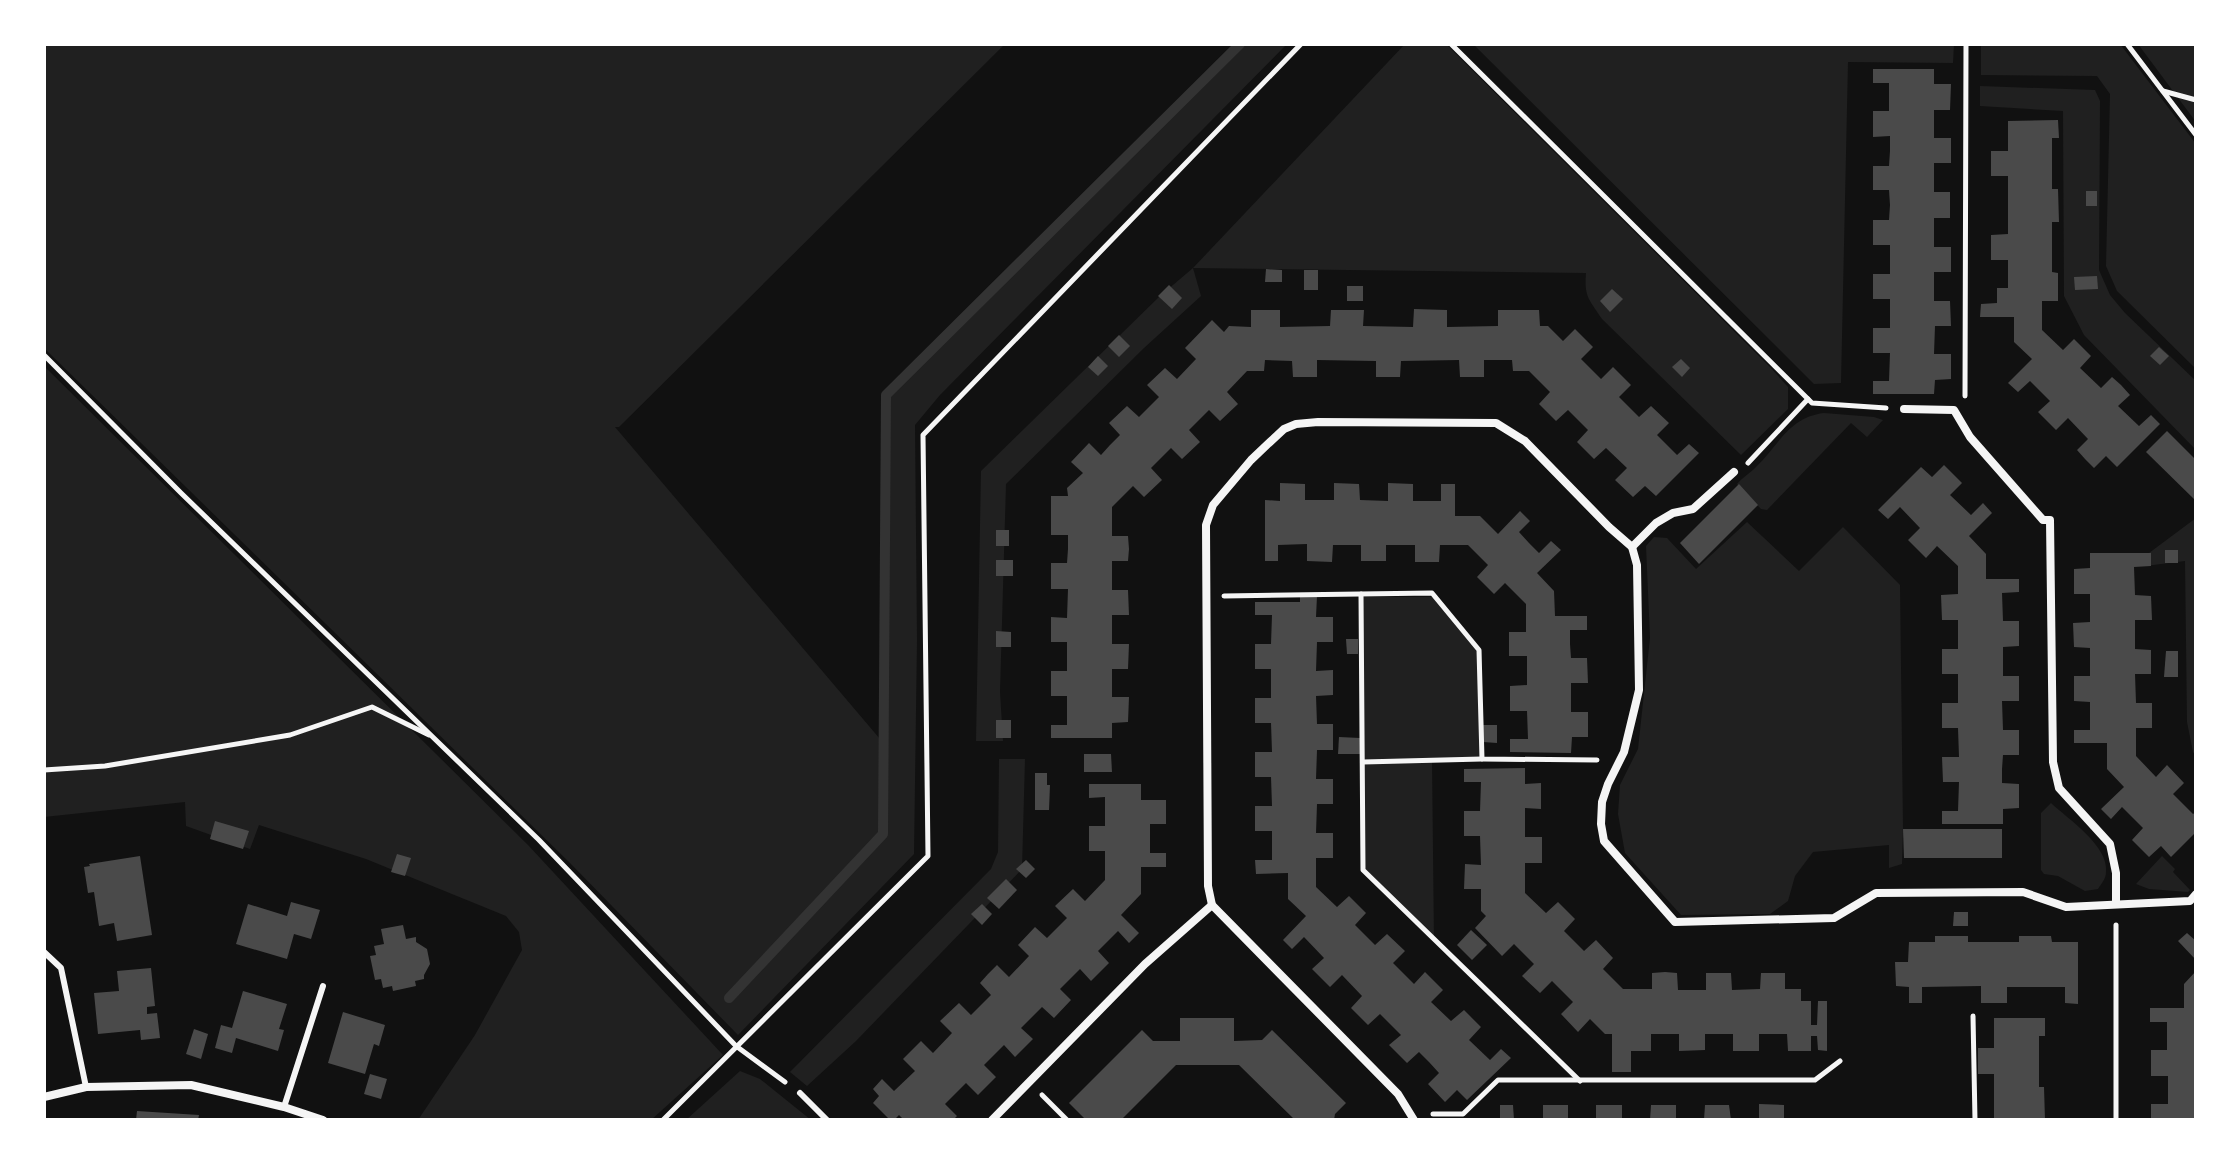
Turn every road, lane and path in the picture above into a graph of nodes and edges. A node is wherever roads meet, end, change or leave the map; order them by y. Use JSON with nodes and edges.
{"nodes":[{"id":1,"x":1301,"y":44,"type":"edge"},
{"id":2,"x":1451,"y":44,"type":"edge"},
{"id":3,"x":1966,"y":44,"type":"edge"},
{"id":4,"x":2127,"y":44,"type":"edge"},
{"id":5,"x":2163,"y":91,"type":"junction"},
{"id":6,"x":2196,"y":100,"type":"edge"},
{"id":7,"x":2196,"y":135,"type":"edge"},
{"id":8,"x":44,"y":355,"type":"edge"},
{"id":9,"x":1810,"y":401,"type":"junction"},
{"id":10,"x":1904,"y":409,"type":"joint"},
{"id":11,"x":1960,"y":420,"type":"junction"},
{"id":12,"x":1734,"y":472,"type":"joint"},
{"id":13,"x":1632,"y":547,"type":"junction"},
{"id":14,"x":1361,"y":594,"type":"junction"},
{"id":15,"x":1207,"y":597,"type":"junction"},
{"id":16,"x":436,"y":738,"type":"junction"},
{"id":17,"x":1482,"y":759,"type":"junction"},
{"id":18,"x":1620,"y":761,"type":"junction"},
{"id":19,"x":1363,"y":762,"type":"junction"},
{"id":20,"x":44,"y":770,"type":"edge"},
{"id":21,"x":2196,"y":894,"type":"edge"},
{"id":22,"x":2116,"y":904,"type":"junction"},
{"id":23,"x":1212,"y":905,"type":"junction"},
{"id":24,"x":44,"y":952,"type":"edge"},
{"id":25,"x":323,"y":986,"type":"dead end"},
{"id":26,"x":1973,"y":1016,"type":"dead end"},
{"id":27,"x":736,"y":1046,"type":"junction"},
{"id":28,"x":1840,"y":1061,"type":"dead end"},
{"id":29,"x":1580,"y":1081,"type":"junction"},
{"id":30,"x":1029,"y":1082,"type":"junction"},
{"id":31,"x":86,"y":1087,"type":"junction"},
{"id":32,"x":800,"y":1093,"type":"joint"},
{"id":33,"x":44,"y":1097,"type":"edge"},
{"id":34,"x":284,"y":1107,"type":"junction"},
{"id":35,"x":1412,"y":1117,"type":"edge"},
{"id":36,"x":323,"y":1120,"type":"edge"},
{"id":37,"x":663,"y":1120,"type":"edge"},
{"id":38,"x":827,"y":1120,"type":"edge"},
{"id":39,"x":992,"y":1120,"type":"edge"},
{"id":40,"x":1067,"y":1120,"type":"edge"},
{"id":41,"x":1975,"y":1120,"type":"edge"},
{"id":42,"x":2116,"y":1120,"type":"edge"}],
"edges":[{"from":1,"to":27,"type":"path"},
{"from":2,"to":9,"type":"path"},
{"from":3,"to":11,"type":"path"},
{"from":4,"to":5,"type":"path"},
{"from":5,"to":6,"type":"path"},
{"from":5,"to":7,"type":"path"},
{"from":8,"to":16,"type":"path"},
{"from":9,"to":10,"type":"path"},
{"from":9,"to":12,"type":"path"},
{"from":10,"to":11,"type":"street"},
{"from":11,"to":22,"type":"street"},
{"from":12,"to":13,"type":"street"},
{"from":13,"to":15,"type":"street"},
{"from":13,"to":18,"type":"street"},
{"from":14,"to":15,"type":"path"},
{"from":14,"to":17,"type":"path"},
{"from":14,"to":19,"type":"path"},
{"from":15,"to":23,"type":"street"},
{"from":16,"to":20,"type":"path"},
{"from":16,"to":27,"type":"path"},
{"from":17,"to":18,"type":"path"},
{"from":17,"to":19,"type":"path"},
{"from":18,"to":22,"type":"street"},
{"from":19,"to":29,"type":"path"},
{"from":21,"to":22,"type":"street"},
{"from":22,"to":42,"type":"path"},
{"from":23,"to":30,"type":"street"},
{"from":23,"to":35,"type":"street"},
{"from":24,"to":31,"type":"lane"},
{"from":25,"to":34,"type":"lane"},
{"from":26,"to":41,"type":"path"},
{"from":27,"to":32,"type":"path"},
{"from":27,"to":37,"type":"path"},
{"from":28,"to":29,"type":"path"},
{"from":29,"to":35,"type":"path"},
{"from":30,"to":39,"type":"street"},
{"from":30,"to":40,"type":"path"},
{"from":31,"to":33,"type":"street"},
{"from":31,"to":34,"type":"street"},
{"from":32,"to":38,"type":"lane"},
{"from":34,"to":36,"type":"street"}]}
